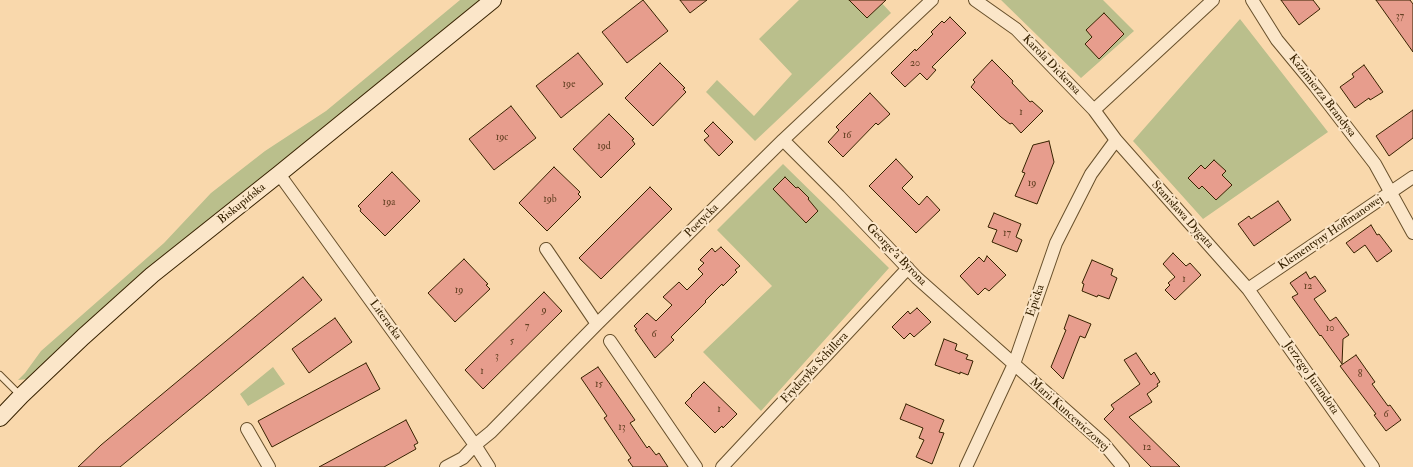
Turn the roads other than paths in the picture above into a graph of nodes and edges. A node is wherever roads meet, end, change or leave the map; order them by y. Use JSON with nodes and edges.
{"nodes":[{"id":1,"x":492,"y":0,"type":"edge"},
{"id":2,"x":932,"y":0,"type":"edge"},
{"id":3,"x":975,"y":0,"type":"edge"},
{"id":4,"x":1213,"y":0,"type":"edge"},
{"id":5,"x":1252,"y":0,"type":"edge"},
{"id":6,"x":1094,"y":110,"type":"junction"},
{"id":7,"x":783,"y":140,"type":"junction"},
{"id":8,"x":1116,"y":140,"type":"junction"},
{"id":9,"x":279,"y":174,"type":"junction"},
{"id":10,"x":1413,"y":177,"type":"edge"},
{"id":11,"x":1391,"y":192,"type":"junction"},
{"id":12,"x":1413,"y":233,"type":"edge"},
{"id":13,"x":546,"y":249,"type":"dead end"},
{"id":14,"x":908,"y":268,"type":"junction"},
{"id":15,"x":1248,"y":289,"type":"junction"},
{"id":16,"x":597,"y":324,"type":"junction"},
{"id":17,"x":610,"y":341,"type":"dead end"},
{"id":18,"x":1014,"y":364,"type":"junction"},
{"id":19,"x":0,"y":375,"type":"edge"},
{"id":20,"x":21,"y":396,"type":"junction"},
{"id":21,"x":0,"y":418,"type":"edge"},
{"id":22,"x":247,"y":429,"type":"dead end"},
{"id":23,"x":475,"y":444,"type":"junction"},
{"id":24,"x":269,"y":467,"type":"edge"},
{"id":25,"x":446,"y":467,"type":"edge"},
{"id":26,"x":489,"y":467,"type":"edge"},
{"id":27,"x":696,"y":467,"type":"edge"},
{"id":28,"x":722,"y":467,"type":"edge"},
{"id":29,"x":966,"y":467,"type":"edge"},
{"id":30,"x":1123,"y":467,"type":"edge"},
{"id":31,"x":1373,"y":467,"type":"edge"}],
"edges":[{"from":1,"to":9,"type":"street","name":"Biskupińska"},
{"from":2,"to":7,"type":"street","name":"Poetycka"},
{"from":3,"to":6,"type":"street","name":"Karola Dickensa"},
{"from":4,"to":6,"type":"street"},
{"from":5,"to":11,"type":"street","name":"Kazimierza Brandysa"},
{"from":6,"to":8,"type":"street","name":"Karola Dickensa"},
{"from":7,"to":14,"type":"street","name":"George'a Byrona"},
{"from":7,"to":16,"type":"street","name":"Poetycka"},
{"from":8,"to":15,"type":"street","name":"Stanisława Dygata"},
{"from":8,"to":18,"type":"street","name":"Epicka"},
{"from":9,"to":20,"type":"street","name":"Biskupińska"},
{"from":9,"to":23,"type":"street","name":"Literacka"},
{"from":10,"to":11,"type":"street","name":"Klementyny Hoffmanowej"},
{"from":11,"to":12,"type":"street","name":"Kazimierza Brandysa"},
{"from":11,"to":15,"type":"street","name":"Klementyny Hoffmanowej"},
{"from":13,"to":16,"type":"street"},
{"from":14,"to":18,"type":"street","name":"George'a Byrona"},
{"from":14,"to":28,"type":"street","name":"Fryderyka Schillera"},
{"from":15,"to":31,"type":"street","name":"Jerzego Jurandota"},
{"from":16,"to":23,"type":"street","name":"Poetycka"},
{"from":17,"to":27,"type":"street"},
{"from":18,"to":29,"type":"street","name":"Epicka"},
{"from":18,"to":30,"type":"street","name":"Marii Kuncewiczowej"},
{"from":19,"to":20,"type":"lane"},
{"from":20,"to":21,"type":"street","name":"Biskupińska"},
{"from":22,"to":24,"type":"street"},
{"from":23,"to":25,"type":"street","name":"Poetycka"},
{"from":23,"to":26,"type":"street","name":"Literacka"}]}
